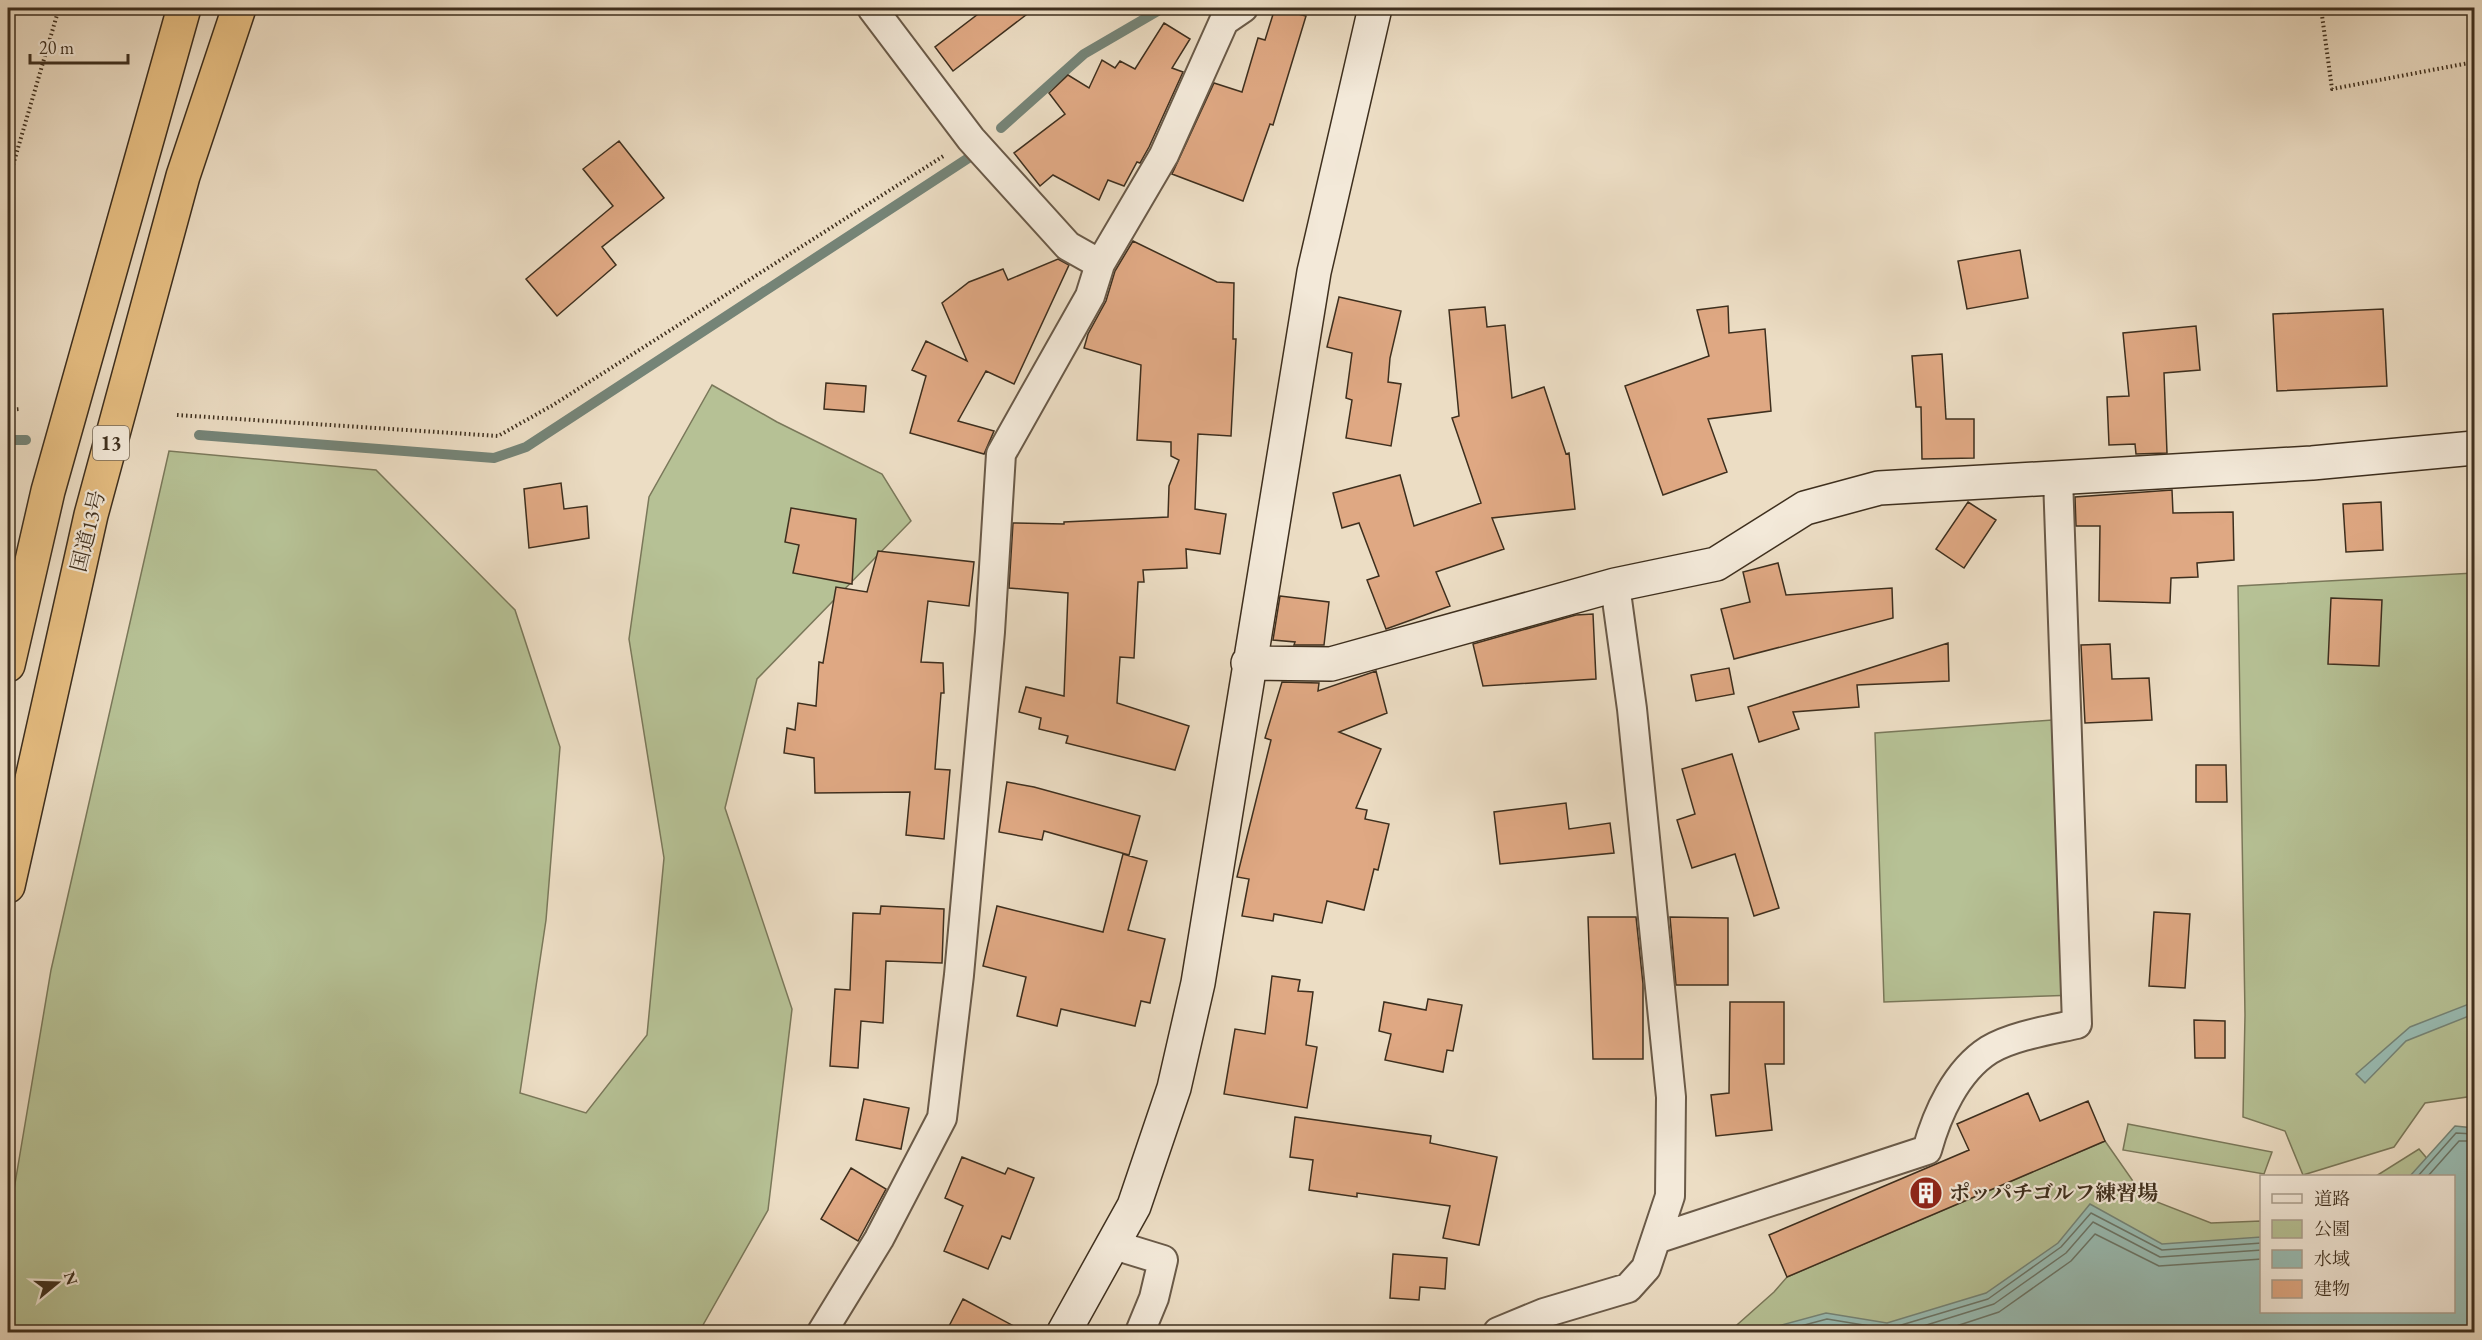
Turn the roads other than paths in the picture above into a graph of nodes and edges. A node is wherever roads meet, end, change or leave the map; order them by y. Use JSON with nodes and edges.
{"nodes":[{"id":1,"x":184,"y":8,"type":"edge"},
{"id":2,"x":239,"y":8,"type":"edge"},
{"id":3,"x":872,"y":8,"type":"edge"},
{"id":4,"x":1243,"y":8,"type":"edge"},
{"id":5,"x":1375,"y":8,"type":"edge"},
{"id":6,"x":1100,"y":264,"type":"junction"},
{"id":7,"x":2475,"y":448,"type":"edge"},
{"id":8,"x":2058,"y":478,"type":"junction"},
{"id":9,"x":1615,"y":585,"type":"junction"},
{"id":10,"x":1248,"y":663,"type":"junction"},
{"id":11,"x":8,"y":665,"type":"edge"},
{"id":12,"x":8,"y":886,"type":"edge"},
{"id":13,"x":1656,"y":1239,"type":"junction"},
{"id":14,"x":1111,"y":1244,"type":"junction"},
{"id":15,"x":822,"y":1332,"type":"edge"},
{"id":16,"x":1064,"y":1332,"type":"edge"},
{"id":17,"x":1140,"y":1332,"type":"edge"},
{"id":18,"x":1498,"y":1332,"type":"edge"}],
"edges":[{"from":1,"to":11,"type":"highway","number":"13"},
{"from":2,"to":12,"type":"highway","name":"国道13号","number":"13"},
{"from":3,"to":6,"type":"street"},
{"from":4,"to":6,"type":"street"},
{"from":5,"to":10,"type":"street"},
{"from":6,"to":15,"type":"street"},
{"from":7,"to":8,"type":"street"},
{"from":8,"to":9,"type":"street"},
{"from":8,"to":13,"type":"street"},
{"from":9,"to":10,"type":"street"},
{"from":9,"to":13,"type":"street"},
{"from":10,"to":14,"type":"street"},
{"from":13,"to":18,"type":"street"},
{"from":14,"to":16,"type":"street"},
{"from":14,"to":17,"type":"street"}]}
